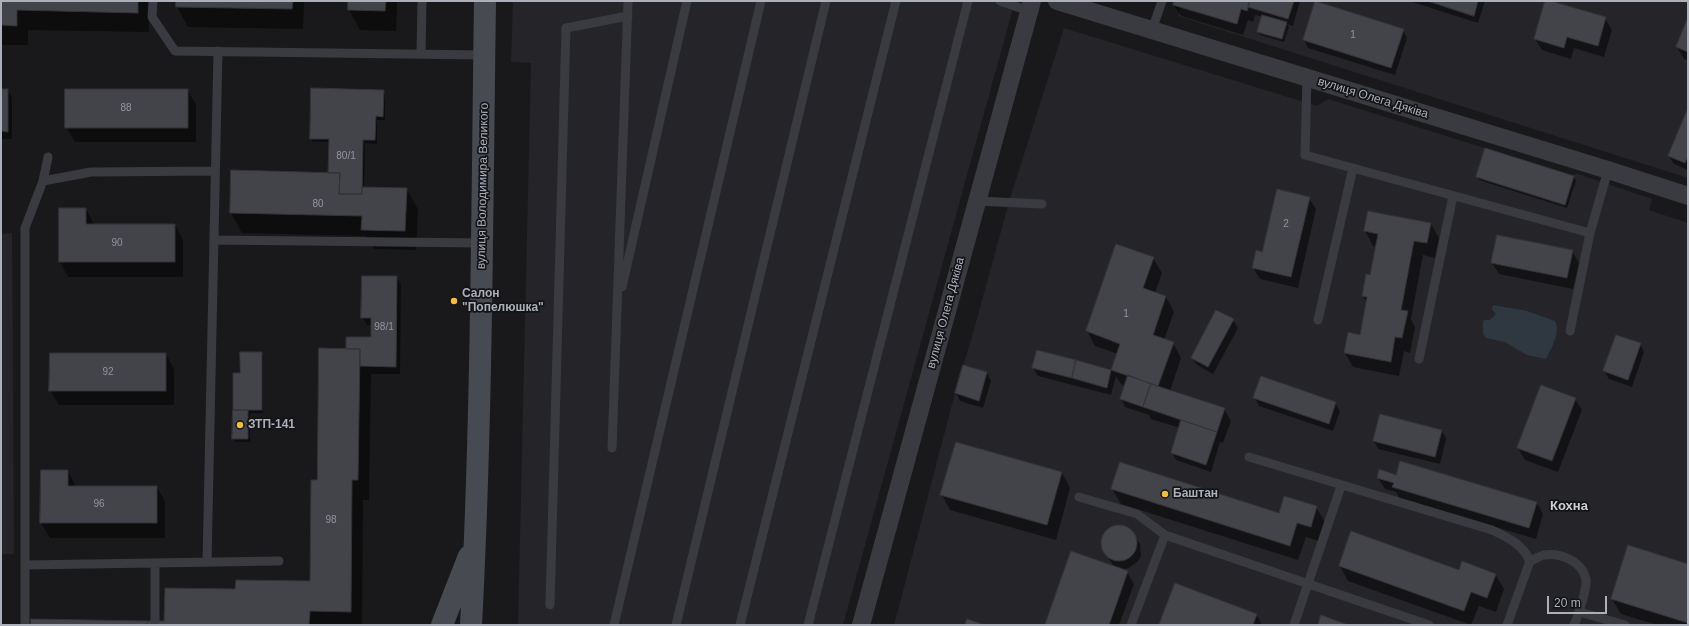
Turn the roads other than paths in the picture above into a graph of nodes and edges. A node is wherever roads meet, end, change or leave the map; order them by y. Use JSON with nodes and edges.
{"nodes":[{"id":1,"x":153,"y":1,"type":"edge"},
{"id":2,"x":422,"y":1,"type":"edge"},
{"id":3,"x":484,"y":1,"type":"edge"},
{"id":4,"x":628,"y":1,"type":"edge"},
{"id":5,"x":687,"y":1,"type":"edge"},
{"id":6,"x":761,"y":1,"type":"edge"},
{"id":7,"x":826,"y":1,"type":"edge"},
{"id":8,"x":896,"y":1,"type":"edge"},
{"id":9,"x":968,"y":1,"type":"edge"},
{"id":10,"x":1000,"y":1,"type":"edge"},
{"id":11,"x":1057,"y":1,"type":"edge"},
{"id":12,"x":1162,"y":1,"type":"edge"},
{"id":13,"x":1030,"y":6,"type":"edge"},
{"id":14,"x":628,"y":16,"type":"junction"},
{"id":15,"x":1152,"y":30,"type":"junction"},
{"id":16,"x":218,"y":51,"type":"junction"},
{"id":17,"x":421,"y":54,"type":"junction"},
{"id":18,"x":484,"y":55,"type":"junction"},
{"id":19,"x":1307,"y":78,"type":"junction"},
{"id":20,"x":48,"y":157,"type":"dead end"},
{"id":21,"x":1353,"y":168,"type":"junction"},
{"id":22,"x":1608,"y":170,"type":"junction"},
{"id":23,"x":215,"y":171,"type":"junction"},
{"id":24,"x":43,"y":181,"type":"junction"},
{"id":25,"x":1453,"y":196,"type":"junction"},
{"id":26,"x":1688,"y":196,"type":"edge"},
{"id":27,"x":977,"y":201,"type":"junction"},
{"id":28,"x":1042,"y":204,"type":"dead end"},
{"id":29,"x":1590,"y":233,"type":"junction"},
{"id":30,"x":214,"y":240,"type":"junction"},
{"id":31,"x":482,"y":243,"type":"junction"},
{"id":32,"x":617,"y":308,"type":"junction"},
{"id":33,"x":1318,"y":320,"type":"dead end"},
{"id":34,"x":1570,"y":331,"type":"dead end"},
{"id":35,"x":1418,"y":359,"type":"dead end"},
{"id":36,"x":612,"y":448,"type":"dead end"},
{"id":37,"x":1249,"y":457,"type":"dead end"},
{"id":38,"x":1342,"y":486,"type":"junction"},
{"id":39,"x":1079,"y":497,"type":"dead end"},
{"id":40,"x":1165,"y":535,"type":"junction"},
{"id":41,"x":476,"y":538,"type":"junction"},
{"id":42,"x":1530,"y":561,"type":"junction"},
{"id":43,"x":207,"y":562,"type":"junction"},
{"id":44,"x":279,"y":562,"type":"dead end"},
{"id":45,"x":155,"y":563,"type":"junction"},
{"id":46,"x":25,"y":565,"type":"junction"},
{"id":47,"x":1309,"y":584,"type":"junction"},
{"id":48,"x":550,"y":605,"type":"dead end"},
{"id":49,"x":1580,"y":612,"type":"junction"},
{"id":50,"x":155,"y":621,"type":"dead end"},
{"id":51,"x":25,"y":625,"type":"edge"},
{"id":52,"x":442,"y":625,"type":"edge"},
{"id":53,"x":471,"y":625,"type":"edge"},
{"id":54,"x":614,"y":625,"type":"edge"},
{"id":55,"x":676,"y":625,"type":"edge"},
{"id":56,"x":740,"y":625,"type":"edge"},
{"id":57,"x":808,"y":625,"type":"edge"},
{"id":58,"x":861,"y":625,"type":"edge"},
{"id":59,"x":1131,"y":625,"type":"edge"},
{"id":60,"x":1294,"y":625,"type":"edge"},
{"id":61,"x":1429,"y":625,"type":"edge"},
{"id":62,"x":1507,"y":625,"type":"edge"},
{"id":63,"x":1574,"y":625,"type":"edge"},
{"id":64,"x":1625,"y":625,"type":"edge"}],
"edges":[{"from":1,"to":16,"type":"lane"},
{"from":2,"to":17,"type":"lane"},
{"from":3,"to":18,"type":"street","name":"вулиця Володимира Великого"},
{"from":4,"to":14,"type":"lane"},
{"from":5,"to":32,"type":"lane"},
{"from":6,"to":54,"type":"lane"},
{"from":7,"to":55,"type":"lane"},
{"from":8,"to":56,"type":"lane"},
{"from":9,"to":57,"type":"lane"},
{"from":10,"to":13,"type":"lane"},
{"from":11,"to":15,"type":"street","name":"вулиця Олега Дяківа"},
{"from":12,"to":15,"type":"lane"},
{"from":13,"to":27,"type":"street","name":"вулиця Олега Дяківа"},
{"from":14,"to":32,"type":"lane"},
{"from":14,"to":48,"type":"lane"},
{"from":15,"to":19,"type":"street","name":"вулиця Олега Дяківа"},
{"from":16,"to":17,"type":"lane"},
{"from":16,"to":23,"type":"lane"},
{"from":17,"to":18,"type":"lane"},
{"from":18,"to":31,"type":"street","name":"вулиця Володимира Великого"},
{"from":19,"to":21,"type":"lane"},
{"from":19,"to":22,"type":"street","name":"вулиця Олега Дяківа"},
{"from":20,"to":24,"type":"lane"},
{"from":21,"to":25,"type":"lane"},
{"from":21,"to":33,"type":"lane"},
{"from":22,"to":26,"type":"street","name":"вулиця Олега Дяківа"},
{"from":22,"to":29,"type":"lane"},
{"from":23,"to":24,"type":"lane"},
{"from":23,"to":30,"type":"lane"},
{"from":24,"to":46,"type":"lane"},
{"from":25,"to":29,"type":"lane"},
{"from":25,"to":35,"type":"lane"},
{"from":27,"to":28,"type":"lane"},
{"from":27,"to":58,"type":"street","name":"вулиця Олега Дяківа"},
{"from":29,"to":34,"type":"lane"},
{"from":30,"to":31,"type":"lane"},
{"from":30,"to":43,"type":"lane"},
{"from":31,"to":41,"type":"street","name":"вулиця Володимира Великого"},
{"from":32,"to":36,"type":"lane"},
{"from":37,"to":38,"type":"lane"},
{"from":38,"to":42,"type":"lane"},
{"from":38,"to":47,"type":"lane"},
{"from":39,"to":40,"type":"lane"},
{"from":40,"to":47,"type":"lane"},
{"from":40,"to":59,"type":"lane"},
{"from":41,"to":52,"type":"street","name":"вулиця Володимира Великого"},
{"from":41,"to":53,"type":"street","name":"вулиця Володимира Великого"},
{"from":42,"to":49,"type":"lane"},
{"from":42,"to":62,"type":"lane"},
{"from":43,"to":44,"type":"lane"},
{"from":43,"to":45,"type":"lane"},
{"from":45,"to":46,"type":"lane"},
{"from":45,"to":50,"type":"lane"},
{"from":46,"to":51,"type":"lane"},
{"from":47,"to":60,"type":"lane"},
{"from":47,"to":61,"type":"lane"},
{"from":49,"to":63,"type":"lane"},
{"from":49,"to":64,"type":"lane"}]}
